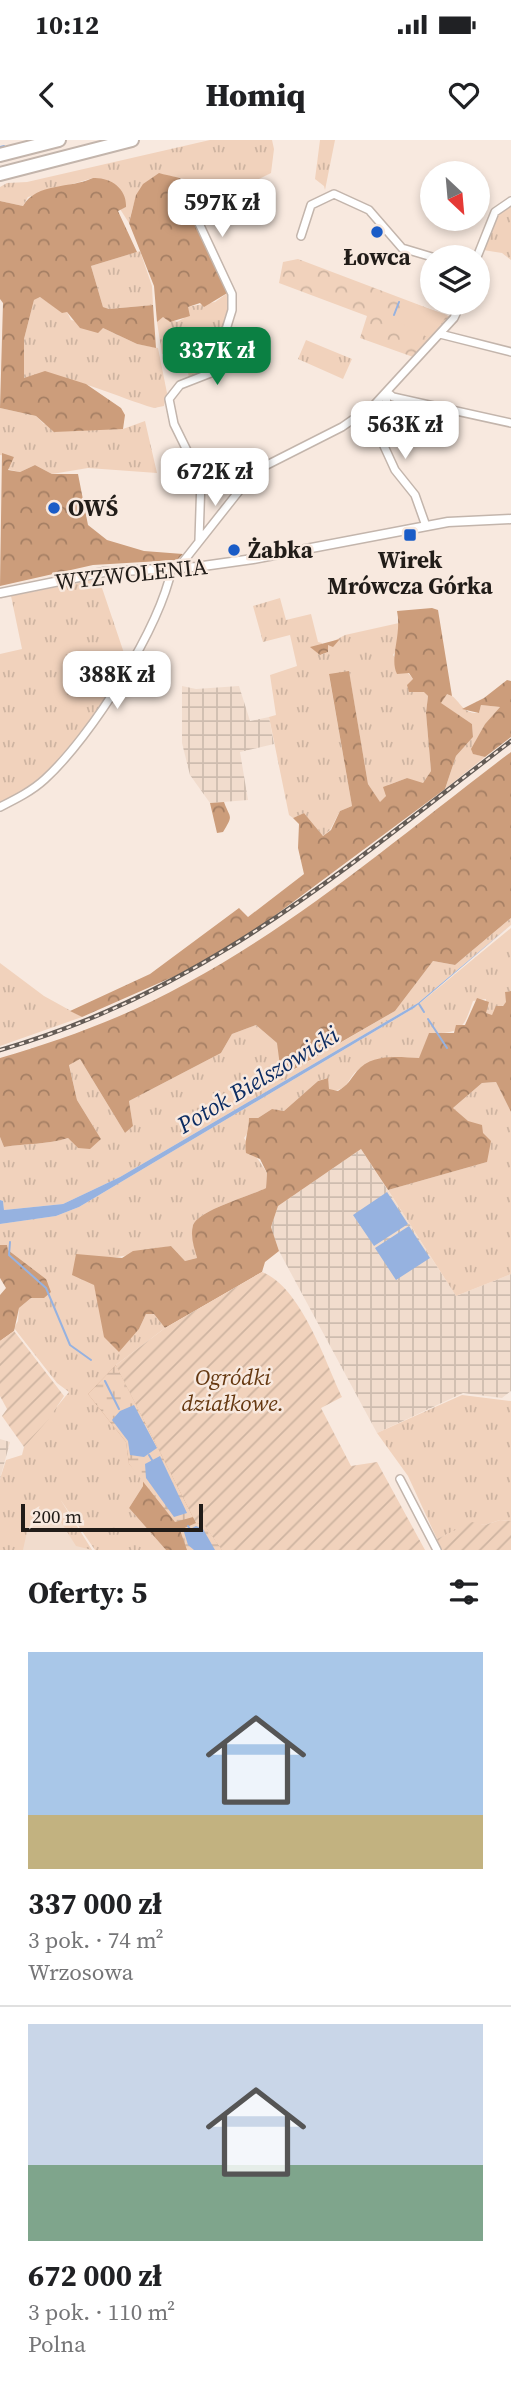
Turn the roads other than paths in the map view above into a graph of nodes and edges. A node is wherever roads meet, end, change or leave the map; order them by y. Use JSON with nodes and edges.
{"nodes":[{"id":1,"x":59,"y":140,"type":"edge"},
{"id":2,"x":132,"y":140,"type":"edge"},
{"id":3,"x":0,"y":155,"type":"edge"},
{"id":4,"x":0,"y":174,"type":"edge"},
{"id":5,"x":511,"y":201,"type":"edge"},
{"id":6,"x":190,"y":204,"type":"dead end"},
{"id":7,"x":301,"y":236,"type":"dead end"},
{"id":8,"x":482,"y":245,"type":"edge"},
{"id":9,"x":420,"y":253,"type":"edge"},
{"id":10,"x":455,"y":315,"type":"edge"},
{"id":11,"x":440,"y":334,"type":"junction"},
{"id":12,"x":511,"y":352,"type":"edge"},
{"id":13,"x":387,"y":392,"type":"junction"},
{"id":14,"x":511,"y":423,"type":"edge"},
{"id":15,"x":511,"y":519,"type":"edge"},
{"id":16,"x":426,"y":526,"type":"junction"},
{"id":17,"x":199,"y":541,"type":"junction"},
{"id":18,"x":175,"y":568,"type":"junction"},
{"id":19,"x":0,"y":593,"type":"edge"},
{"id":20,"x":0,"y":807,"type":"edge"},
{"id":21,"x":400,"y":1479,"type":"dead end"},
{"id":22,"x":437,"y":1550,"type":"edge"}],
"edges":[{"from":1,"to":3,"type":"highway"},
{"from":2,"to":4,"type":"highway"},
{"from":5,"to":8,"type":"street"},
{"from":6,"to":17,"type":"street"},
{"from":7,"to":9,"type":"street"},
{"from":10,"to":11,"type":"street"},
{"from":11,"to":12,"type":"street"},
{"from":11,"to":13,"type":"street"},
{"from":13,"to":14,"type":"street"},
{"from":13,"to":16,"type":"street"},
{"from":13,"to":17,"type":"street"},
{"from":15,"to":16,"type":"street","name":"WYZWOLENIA"},
{"from":16,"to":18,"type":"street","name":"WYZWOLENIA"},
{"from":17,"to":18,"type":"street"},
{"from":18,"to":19,"type":"street","name":"WYZWOLENIA"},
{"from":18,"to":20,"type":"street"},
{"from":21,"to":22,"type":"street"}]}
